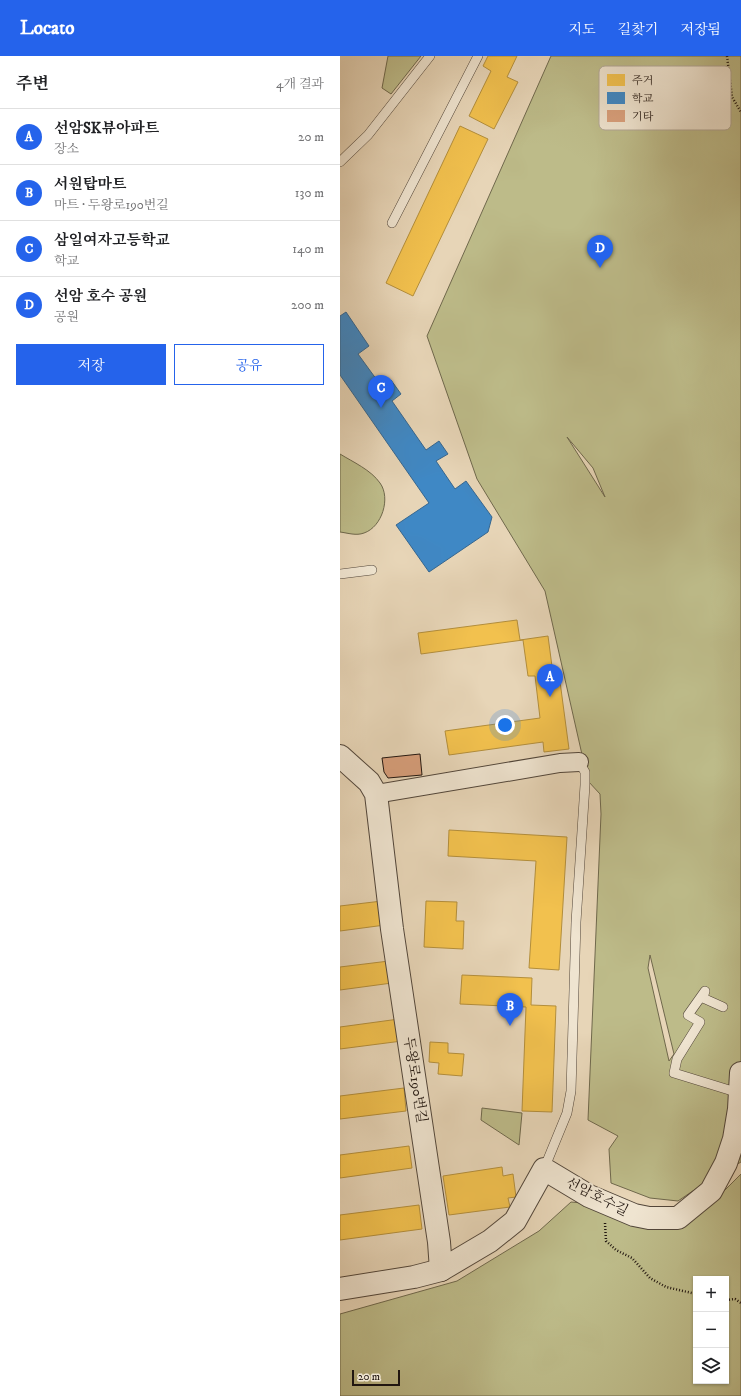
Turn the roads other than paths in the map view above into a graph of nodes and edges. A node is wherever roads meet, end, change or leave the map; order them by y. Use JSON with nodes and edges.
{"nodes":[{"id":1,"x":430,"y":56,"type":"edge"},
{"id":2,"x":478,"y":56,"type":"edge"},
{"id":3,"x":340,"y":162,"type":"edge"},
{"id":4,"x":392,"y":222,"type":"dead end"},
{"id":5,"x":372,"y":570,"type":"dead end"},
{"id":6,"x":340,"y":574,"type":"edge"},
{"id":7,"x":340,"y":756,"type":"edge"},
{"id":8,"x":579,"y":762,"type":"joint"},
{"id":9,"x":376,"y":794,"type":"junction"},
{"id":10,"x":723,"y":1008,"type":"dead end"},
{"id":11,"x":740,"y":1083,"type":"edge"},
{"id":12,"x":544,"y":1169,"type":"junction"},
{"id":13,"x":441,"y":1270,"type":"junction"},
{"id":14,"x":340,"y":1289,"type":"edge"}],
"edges":[{"from":1,"to":3,"type":"lane"},
{"from":2,"to":4,"type":"lane"},
{"from":5,"to":6,"type":"lane"},
{"from":7,"to":9,"type":"street","name":"두왕로190번길"},
{"from":8,"to":9,"type":"street"},
{"from":8,"to":12,"type":"lane"},
{"from":9,"to":13,"type":"street","name":"두왕로190번길"},
{"from":10,"to":11,"type":"lane"},
{"from":11,"to":12,"type":"street","name":"선암호수길"},
{"from":12,"to":13,"type":"street"},
{"from":13,"to":14,"type":"street"}]}
